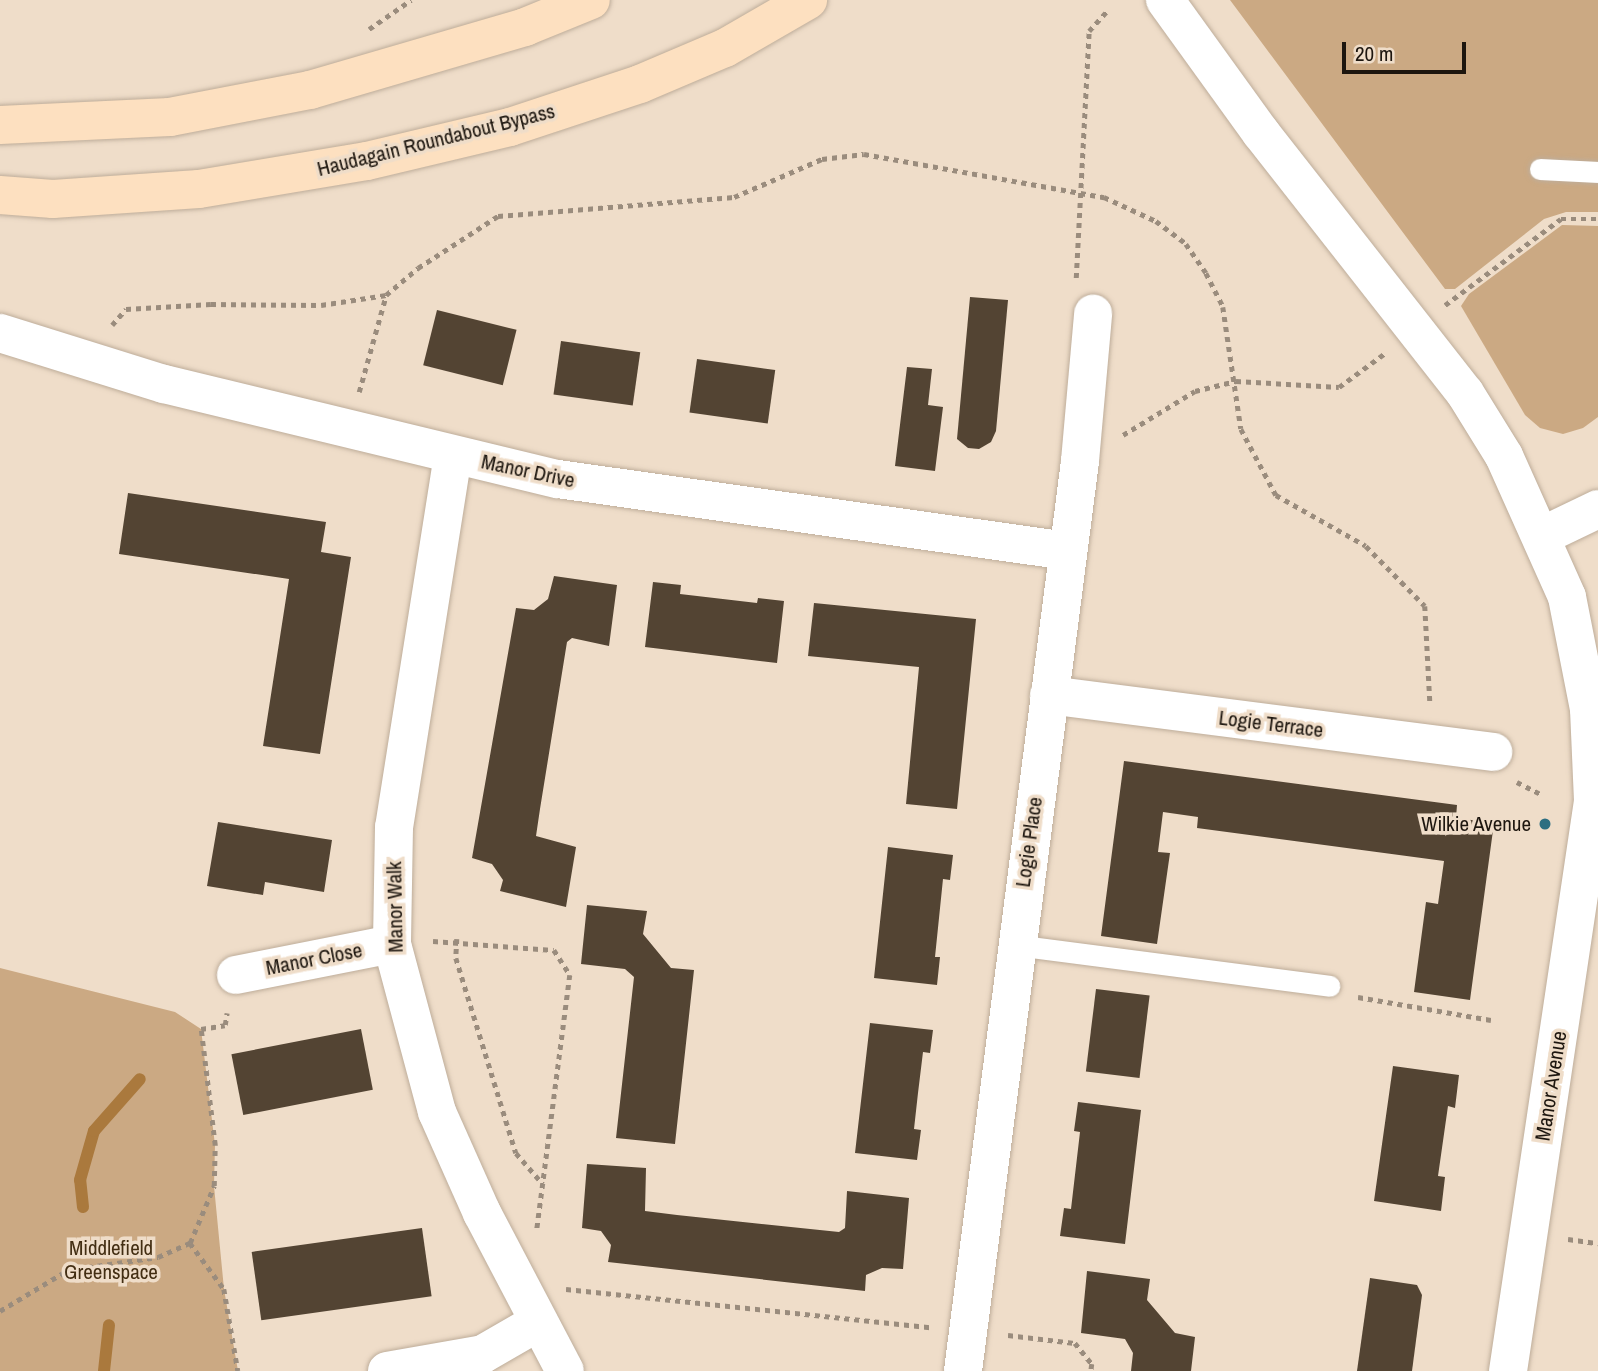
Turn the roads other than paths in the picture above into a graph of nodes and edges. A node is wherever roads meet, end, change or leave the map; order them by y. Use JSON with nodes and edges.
{"nodes":[{"id":1,"x":591,"y":0,"type":"edge"},
{"id":2,"x":808,"y":0,"type":"edge"},
{"id":3,"x":1165,"y":0,"type":"edge"},
{"id":4,"x":0,"y":125,"type":"edge"},
{"id":5,"x":1541,"y":169,"type":"dead end"},
{"id":6,"x":1598,"y":172,"type":"edge"},
{"id":7,"x":0,"y":195,"type":"edge"},
{"id":8,"x":1093,"y":314,"type":"road end"},
{"id":9,"x":0,"y":333,"type":"edge"},
{"id":10,"x":453,"y":455,"type":"junction"},
{"id":11,"x":1598,"y":509,"type":"edge"},
{"id":12,"x":1542,"y":536,"type":"junction"},
{"id":13,"x":1068,"y":551,"type":"junction"},
{"id":14,"x":1049,"y":695,"type":"junction"},
{"id":15,"x":1493,"y":752,"type":"dead end"},
{"id":16,"x":392,"y":944,"type":"junction"},
{"id":17,"x":1015,"y":945,"type":"junction"},
{"id":18,"x":236,"y":975,"type":"road end"},
{"id":19,"x":1329,"y":986,"type":"road end"},
{"id":20,"x":537,"y":1323,"type":"junction"},
{"id":21,"x":387,"y":1371,"type":"edge"},
{"id":22,"x":565,"y":1371,"type":"edge"},
{"id":23,"x":963,"y":1371,"type":"edge"},
{"id":24,"x":1508,"y":1371,"type":"edge"}],
"edges":[{"from":1,"to":4,"type":"main road"},
{"from":2,"to":7,"type":"main road","name":"Haudagain Roundabout Bypass"},
{"from":3,"to":12,"type":"street","name":"Manor Avenue"},
{"from":5,"to":6,"type":"lane"},
{"from":8,"to":13,"type":"street","name":"Logie Place"},
{"from":9,"to":10,"type":"street","name":"Manor Drive"},
{"from":10,"to":13,"type":"street","name":"Manor Drive"},
{"from":10,"to":16,"type":"street","name":"Manor Walk"},
{"from":11,"to":12,"type":"street"},
{"from":12,"to":24,"type":"street","name":"Manor Avenue"},
{"from":13,"to":14,"type":"street","name":"Logie Place"},
{"from":14,"to":15,"type":"street","name":"Logie Terrace"},
{"from":14,"to":17,"type":"street","name":"Logie Place"},
{"from":16,"to":18,"type":"street","name":"Manor Close"},
{"from":16,"to":20,"type":"street","name":"Manor Walk"},
{"from":17,"to":19,"type":"lane"},
{"from":17,"to":23,"type":"street","name":"Logie Place"},
{"from":20,"to":21,"type":"street"},
{"from":20,"to":22,"type":"street","name":"Manor Walk"}]}
